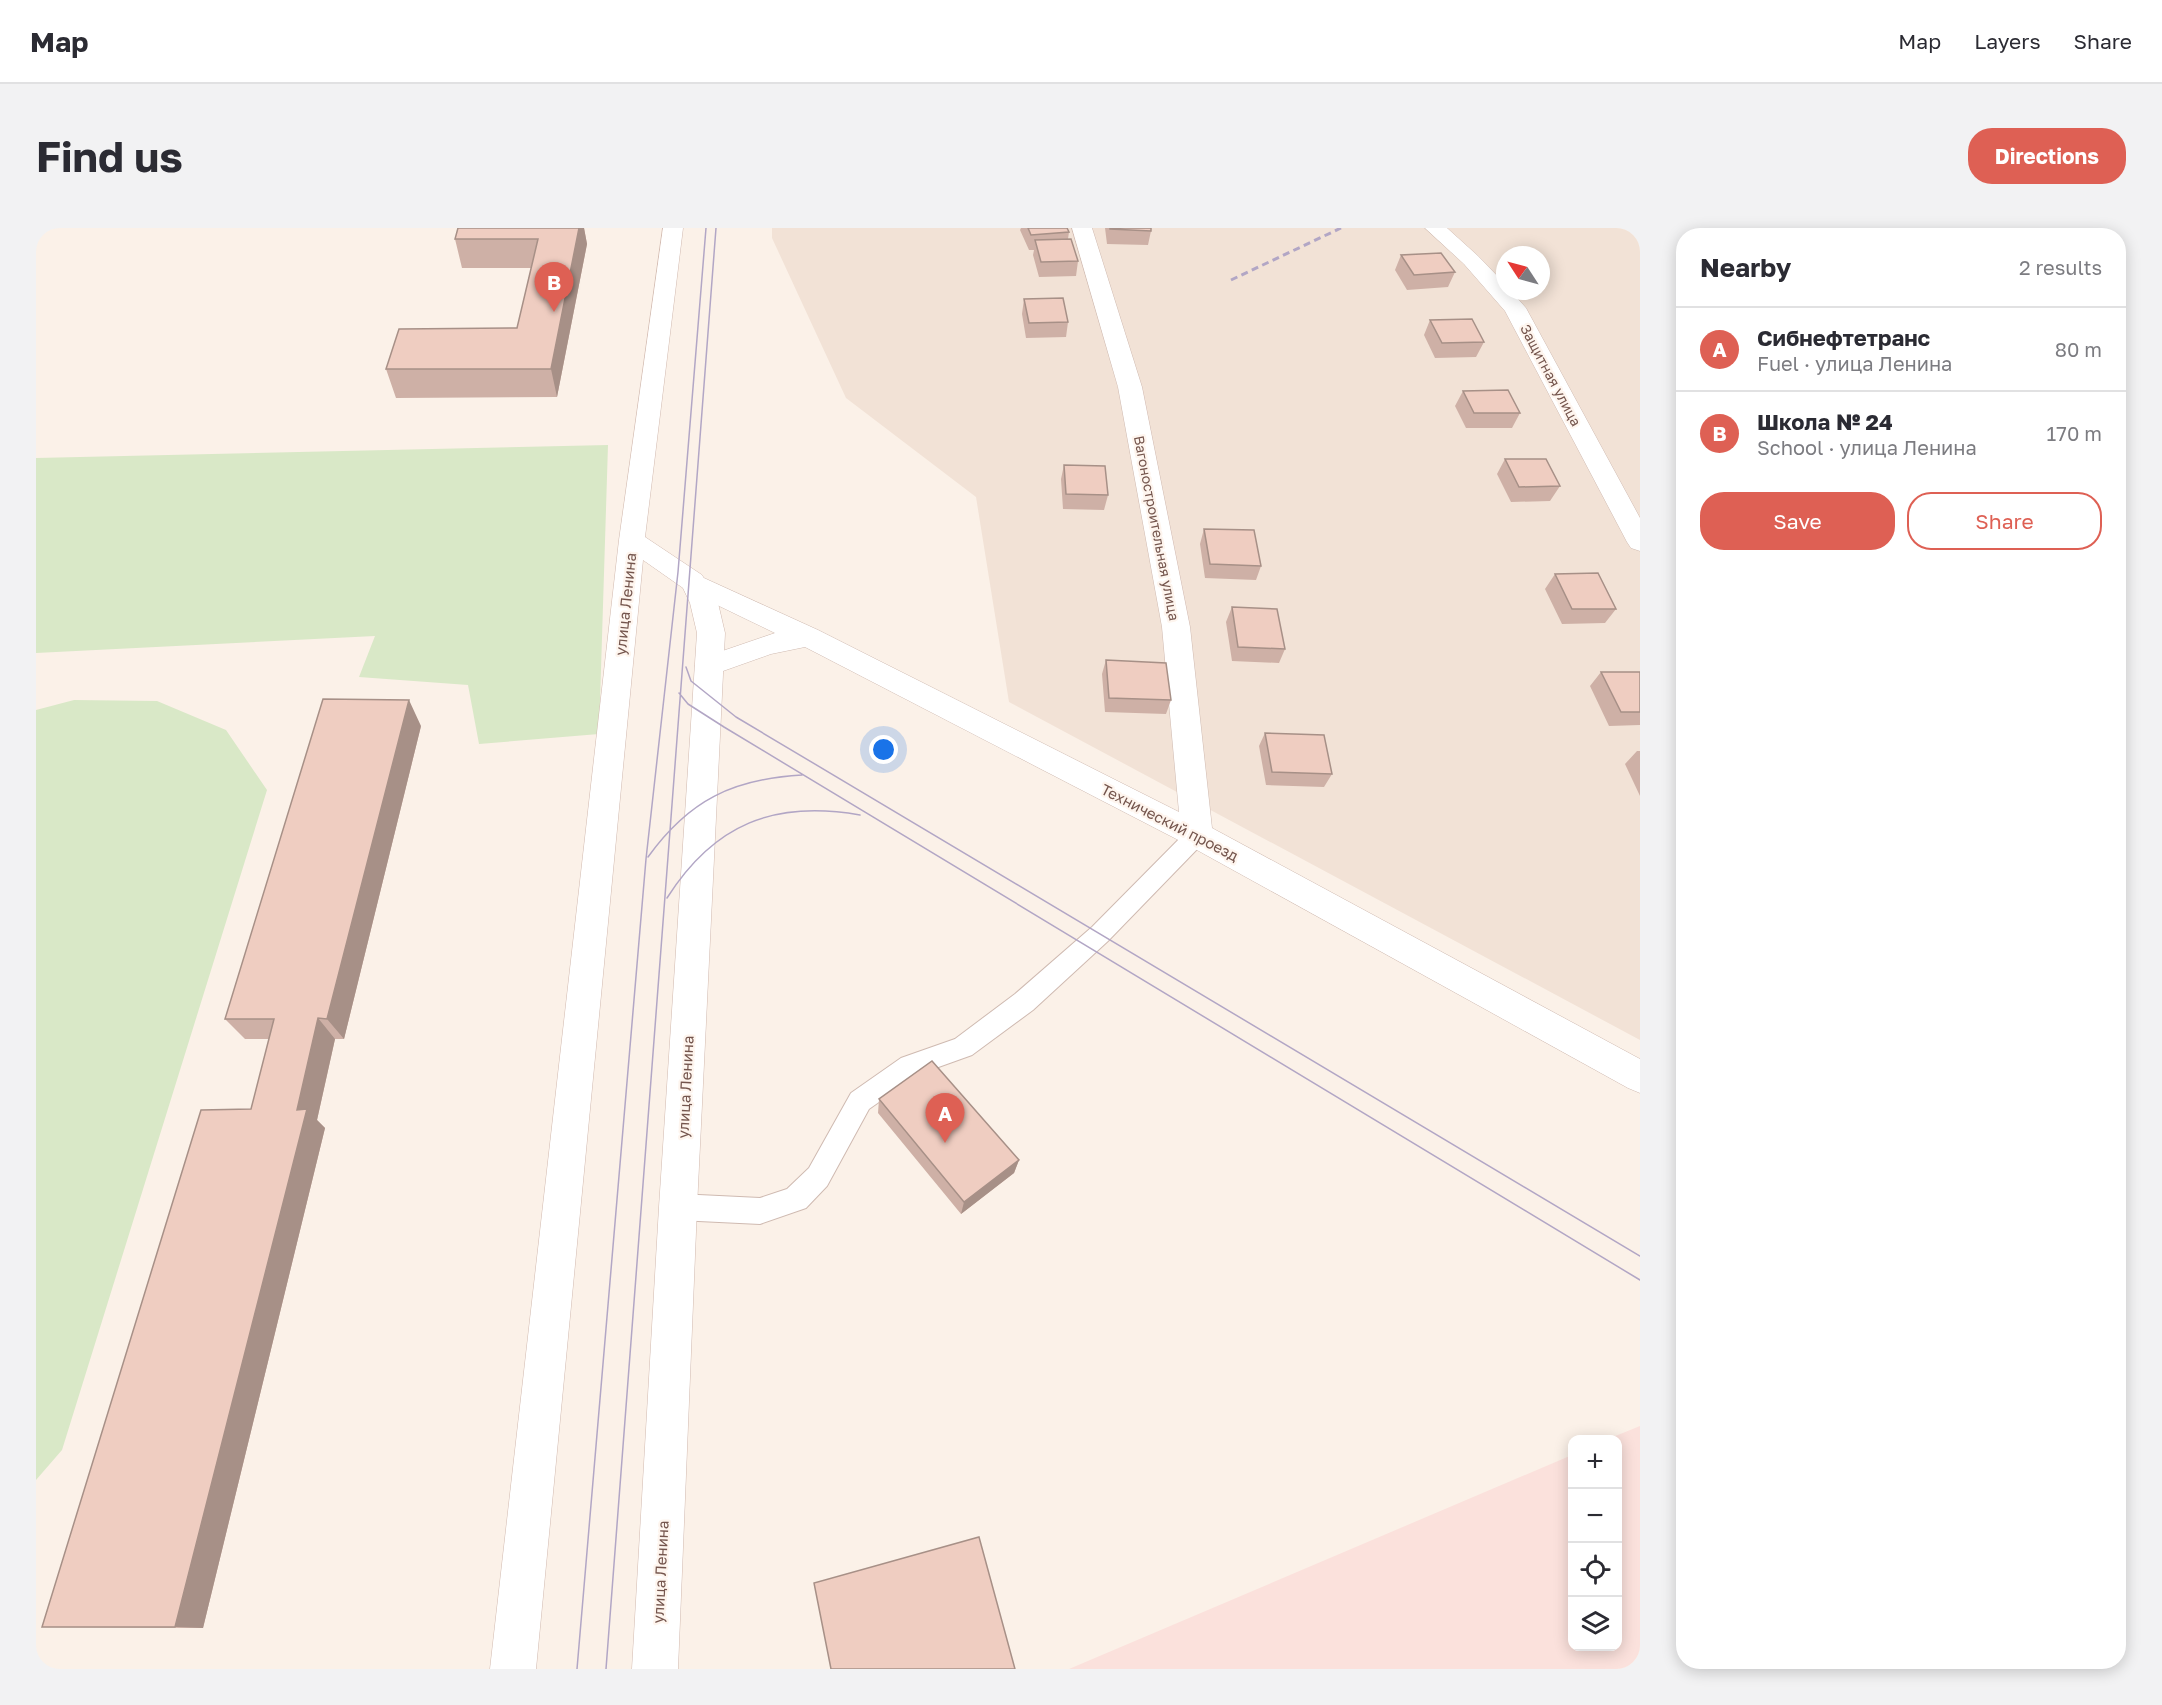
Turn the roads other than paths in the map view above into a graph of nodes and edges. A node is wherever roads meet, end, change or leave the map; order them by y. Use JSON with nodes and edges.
{"nodes":[{"id":1,"x":673,"y":228,"type":"edge"},
{"id":2,"x":1082,"y":228,"type":"edge"},
{"id":3,"x":1434,"y":228,"type":"edge"},
{"id":4,"x":632,"y":540,"type":"junction"},
{"id":5,"x":1640,"y":542,"type":"edge"},
{"id":6,"x":693,"y":582,"type":"junction"},
{"id":7,"x":808,"y":637,"type":"junction"},
{"id":8,"x":709,"y":666,"type":"junction"},
{"id":9,"x":1197,"y":835,"type":"junction"},
{"id":10,"x":1640,"y":1077,"type":"edge"},
{"id":11,"x":678,"y":1207,"type":"junction"},
{"id":12,"x":513,"y":1669,"type":"edge"},
{"id":13,"x":655,"y":1669,"type":"edge"}],
"edges":[{"from":1,"to":4,"type":"street","name":"улица Ленина"},
{"from":2,"to":9,"type":"street","name":"Вагоностроительная улица"},
{"from":3,"to":5,"type":"street","name":"Защитная улица"},
{"from":4,"to":6,"type":"street","name":"улица Ленина"},
{"from":4,"to":12,"type":"street","name":"улица Ленина"},
{"from":6,"to":7,"type":"street","name":"Технический проезд"},
{"from":6,"to":8,"type":"street","name":"улица Ленина"},
{"from":7,"to":8,"type":"street"},
{"from":7,"to":9,"type":"street","name":"Технический проезд"},
{"from":8,"to":11,"type":"street","name":"улица Ленина"},
{"from":9,"to":10,"type":"street","name":"Технический проезд"},
{"from":9,"to":11,"type":"lane"},
{"from":11,"to":13,"type":"street","name":"улица Ленина"}]}
